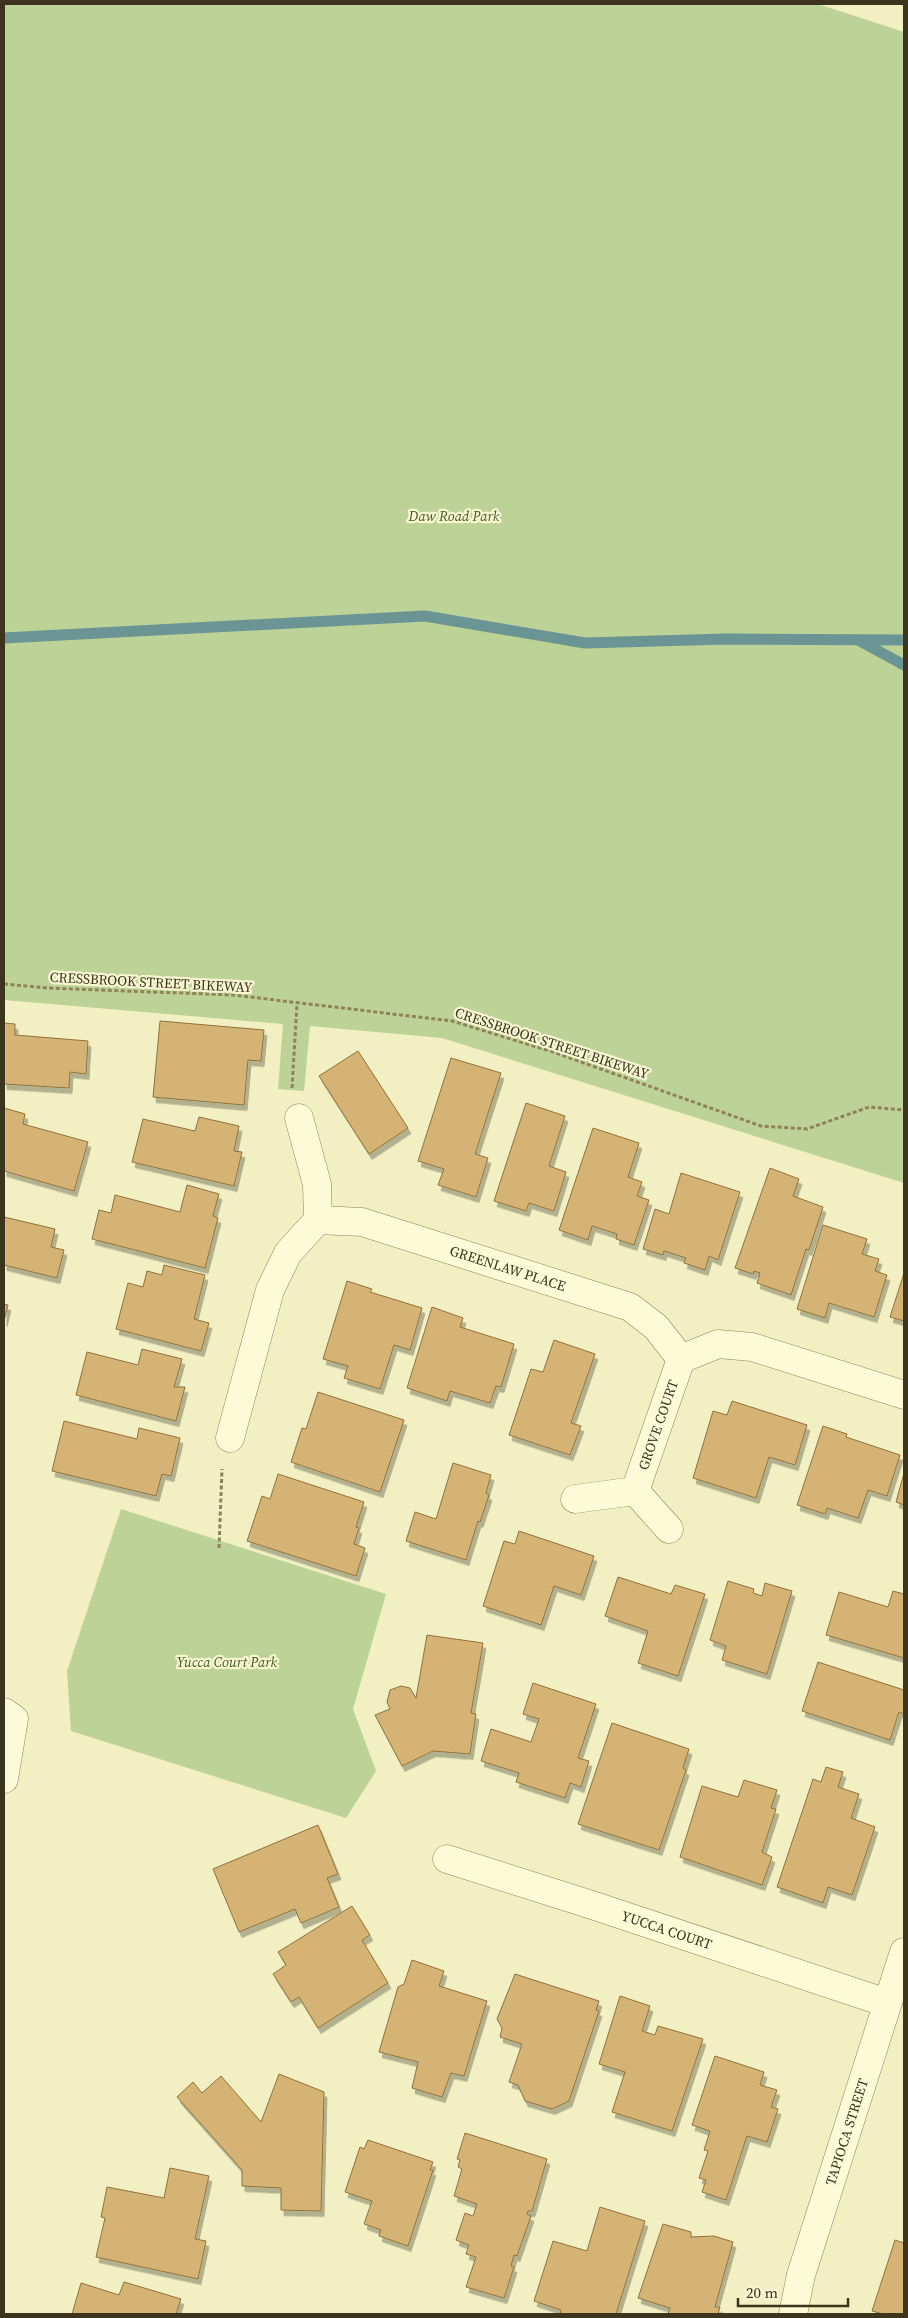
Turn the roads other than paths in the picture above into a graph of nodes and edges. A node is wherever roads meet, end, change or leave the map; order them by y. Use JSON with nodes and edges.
{"nodes":[{"id":1,"x":299,"y":1118,"type":"road end"},
{"id":2,"x":318,"y":1220,"type":"junction"},
{"id":3,"x":680,"y":1359,"type":"junction"},
{"id":4,"x":904,"y":1395,"type":"edge"},
{"id":5,"x":230,"y":1438,"type":"road end"},
{"id":6,"x":635,"y":1491,"type":"junction"},
{"id":7,"x":575,"y":1499,"type":"dead end"},
{"id":8,"x":670,"y":1530,"type":"dead end"},
{"id":9,"x":4,"y":1712,"type":"edge"},
{"id":10,"x":4,"y":1779,"type":"edge"},
{"id":11,"x":447,"y":1859,"type":"dead end"},
{"id":12,"x":904,"y":1952,"type":"edge"},
{"id":13,"x":887,"y":2003,"type":"junction"},
{"id":14,"x":793,"y":2314,"type":"edge"}],
"edges":[{"from":1,"to":2,"type":"street"},
{"from":2,"to":3,"type":"street","name":"GREENLAW PLACE"},
{"from":2,"to":5,"type":"street"},
{"from":3,"to":4,"type":"street"},
{"from":3,"to":6,"type":"street","name":"GROVE COURT"},
{"from":6,"to":7,"type":"street"},
{"from":6,"to":8,"type":"street"},
{"from":9,"to":10,"type":"street"},
{"from":11,"to":13,"type":"street","name":"YUCCA COURT"},
{"from":12,"to":13,"type":"street","name":"TAPIOCA STREET"},
{"from":13,"to":14,"type":"street","name":"TAPIOCA STREET"}]}
